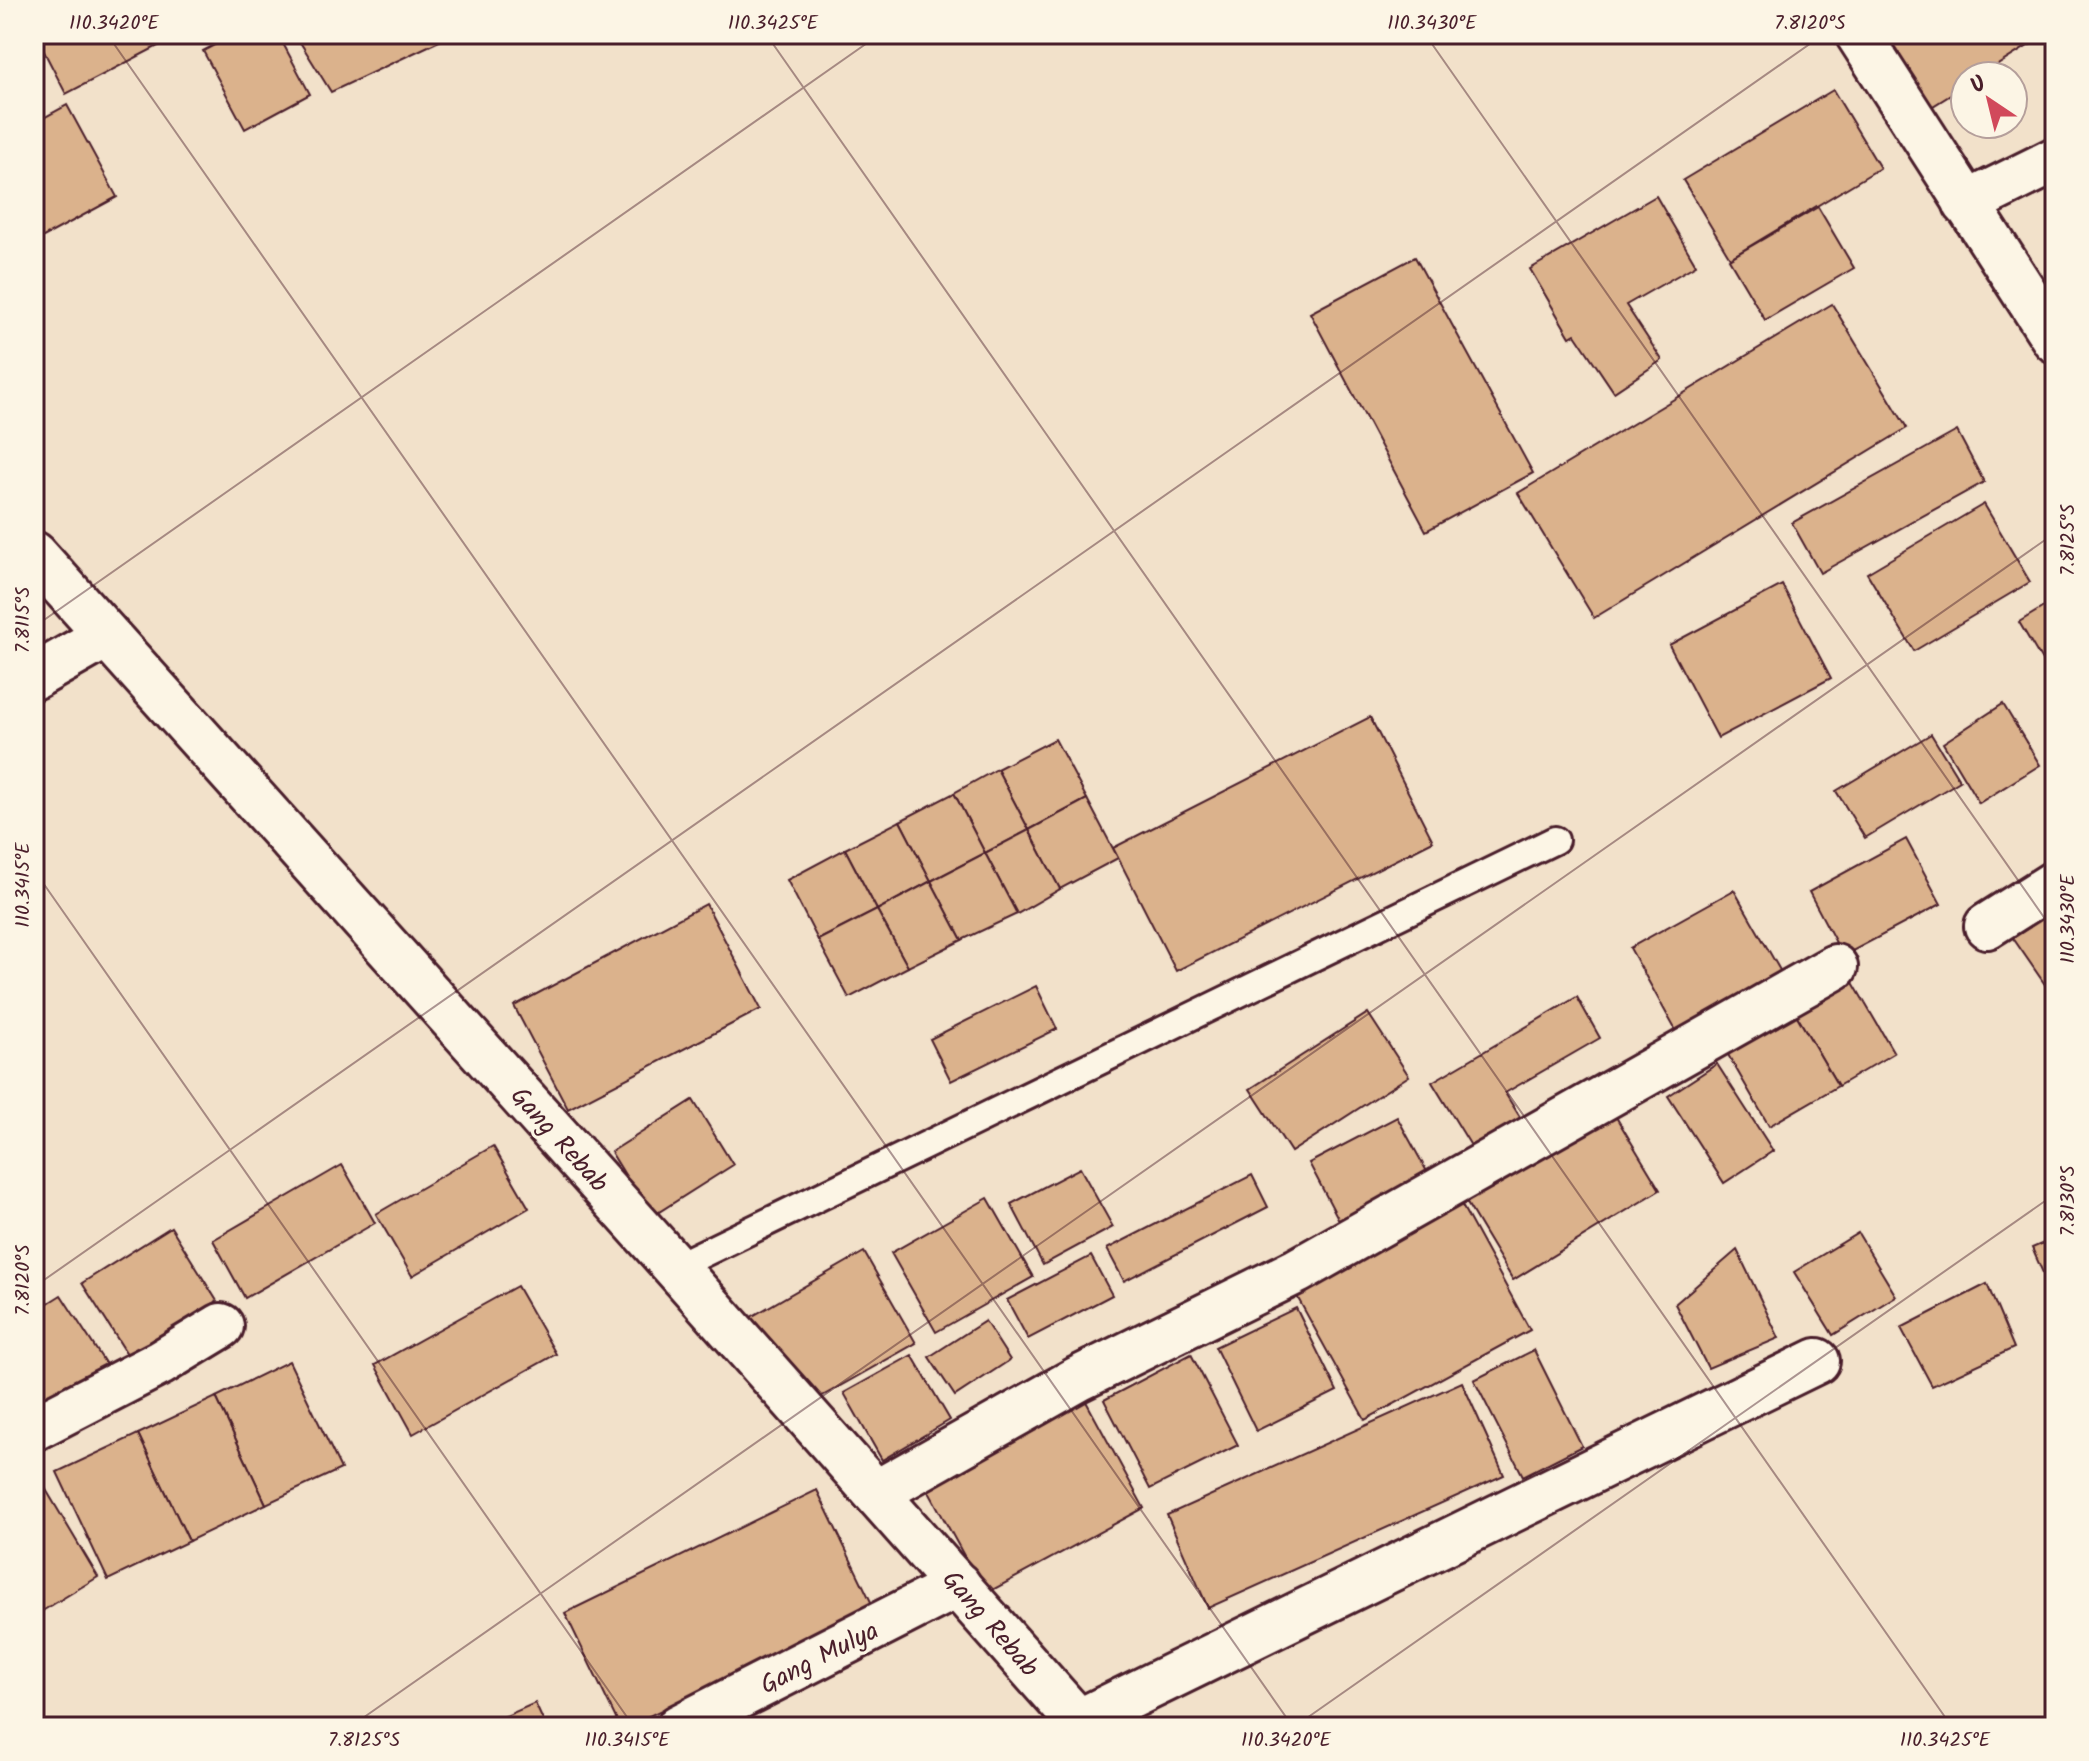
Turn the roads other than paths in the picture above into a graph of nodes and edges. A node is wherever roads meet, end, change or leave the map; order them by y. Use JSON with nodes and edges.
{"nodes":[{"id":1,"x":1858,"y":34,"type":"edge"},
{"id":2,"x":2055,"y":160,"type":"edge"},
{"id":3,"x":1966,"y":204,"type":"junction"},
{"id":4,"x":2055,"y":340,"type":"edge"},
{"id":5,"x":34,"y":554,"type":"edge"},
{"id":6,"x":106,"y":636,"type":"junction"},
{"id":7,"x":34,"y":677,"type":"edge"},
{"id":8,"x":1555,"y":840,"type":"dead end"},
{"id":9,"x":2055,"y":883,"type":"edge"},
{"id":10,"x":1987,"y":926,"type":"dead end"},
{"id":11,"x":1835,"y":967,"type":"dead end"},
{"id":12,"x":675,"y":1267,"type":"junction"},
{"id":13,"x":221,"y":1326,"type":"dead end"},
{"id":14,"x":1817,"y":1361,"type":"dead end"},
{"id":15,"x":34,"y":1428,"type":"edge"},
{"id":16,"x":876,"y":1493,"type":"junction"},
{"id":17,"x":958,"y":1585,"type":"junction"},
{"id":18,"x":1080,"y":1724,"type":"edge"},
{"id":19,"x":679,"y":1727,"type":"edge"}],
"edges":[{"from":1,"to":3,"type":"street"},
{"from":2,"to":3,"type":"street"},
{"from":3,"to":4,"type":"street"},
{"from":5,"to":6,"type":"street","name":"Gang Rebab"},
{"from":6,"to":7,"type":"street"},
{"from":6,"to":12,"type":"street","name":"Gang Rebab"},
{"from":8,"to":12,"type":"lane"},
{"from":9,"to":10,"type":"street"},
{"from":11,"to":16,"type":"street"},
{"from":12,"to":16,"type":"street","name":"Gang Rebab"},
{"from":13,"to":15,"type":"street"},
{"from":14,"to":18,"type":"street"},
{"from":16,"to":17,"type":"street","name":"Gang Rebab"},
{"from":17,"to":18,"type":"street","name":"Gang Rebab"},
{"from":17,"to":19,"type":"street","name":"Gang Mulya"}]}
